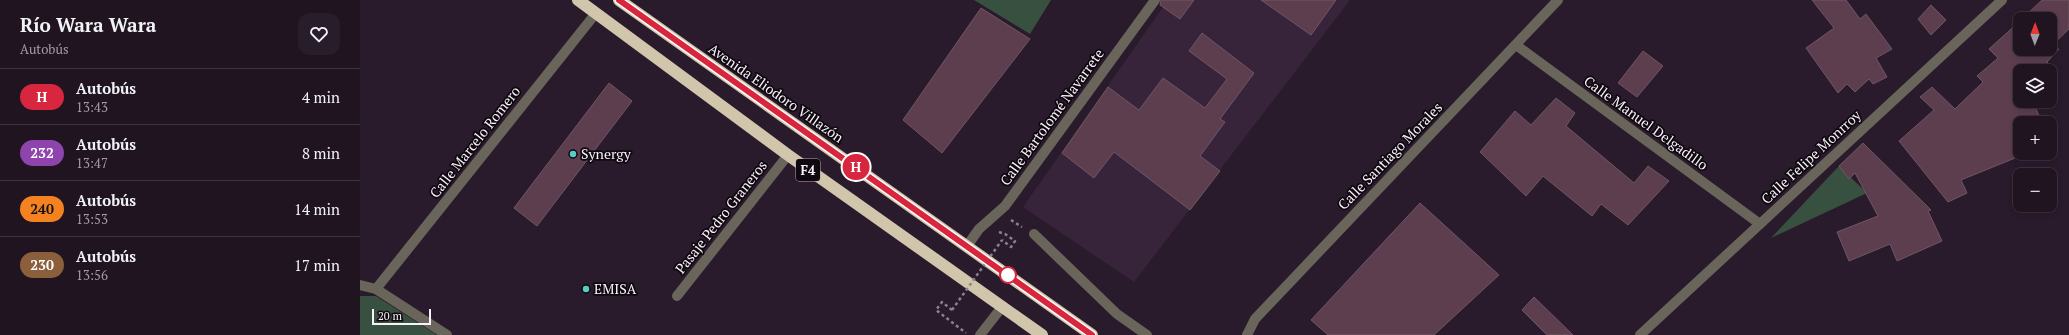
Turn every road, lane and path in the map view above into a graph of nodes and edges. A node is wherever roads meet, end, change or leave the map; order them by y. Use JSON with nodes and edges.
{"nodes":[{"id":1,"x":578,"y":0,"type":"edge"},
{"id":2,"x":619,"y":0,"type":"edge"},
{"id":3,"x":1155,"y":0,"type":"edge"},
{"id":4,"x":1558,"y":0,"type":"edge"},
{"id":5,"x":2002,"y":0,"type":"edge"},
{"id":6,"x":596,"y":13,"type":"junction"},
{"id":7,"x":1516,"y":44,"type":"junction"},
{"id":8,"x":788,"y":155,"type":"junction"},
{"id":9,"x":998,"y":212,"type":"junction"},
{"id":10,"x":1760,"y":224,"type":"junction"},
{"id":11,"x":1006,"y":234,"type":"dead end"},
{"id":12,"x":1034,"y":234,"type":"joint"},
{"id":13,"x":967,"y":246,"type":"junction"},
{"id":14,"x":360,"y":285,"type":"edge"},
{"id":15,"x":376,"y":289,"type":"junction"},
{"id":16,"x":677,"y":296,"type":"dead end"},
{"id":17,"x":1002,"y":307,"type":"junction"},
{"id":18,"x":447,"y":335,"type":"edge"},
{"id":19,"x":968,"y":335,"type":"edge"},
{"id":20,"x":980,"y":335,"type":"edge"},
{"id":21,"x":1042,"y":335,"type":"edge"},
{"id":22,"x":1092,"y":335,"type":"edge"},
{"id":23,"x":1148,"y":335,"type":"edge"},
{"id":24,"x":1247,"y":335,"type":"edge"},
{"id":25,"x":1640,"y":335,"type":"edge"}],
"edges":[{"from":1,"to":6,"type":"highway","number":"F4"},
{"from":2,"to":13,"type":"highway","name":"Avenida Eliodoro Villazón","number":"F4"},
{"from":3,"to":9,"type":"street","name":"Calle Bartolomé Navarrete"},
{"from":4,"to":7,"type":"street","name":"Calle Santiago Morales"},
{"from":5,"to":10,"type":"street","name":"Calle Felipe Monrroy"},
{"from":6,"to":8,"type":"highway","number":"F4"},
{"from":6,"to":15,"type":"street","name":"Calle Marcelo Romero"},
{"from":7,"to":10,"type":"street","name":"Calle Manuel Delgadillo"},
{"from":7,"to":24,"type":"street","name":"Calle Santiago Morales"},
{"from":8,"to":16,"type":"street","name":"Pasaje Pedro Graneros"},
{"from":8,"to":17,"type":"highway","number":"F4"},
{"from":9,"to":12,"type":"path"},
{"from":9,"to":13,"type":"street","name":"Calle Bartolomé Navarrete"},
{"from":10,"to":25,"type":"street","name":"Calle Felipe Monrroy"},
{"from":11,"to":19,"type":"path","bridge":true},
{"from":12,"to":23,"type":"street"},
{"from":13,"to":22,"type":"highway","name":"Avenida Eliodoro Villazón","number":"F4"},
{"from":14,"to":15,"type":"street"},
{"from":15,"to":18,"type":"street"},
{"from":17,"to":20,"type":"street"},
{"from":17,"to":21,"type":"highway","number":"F4"}]}
